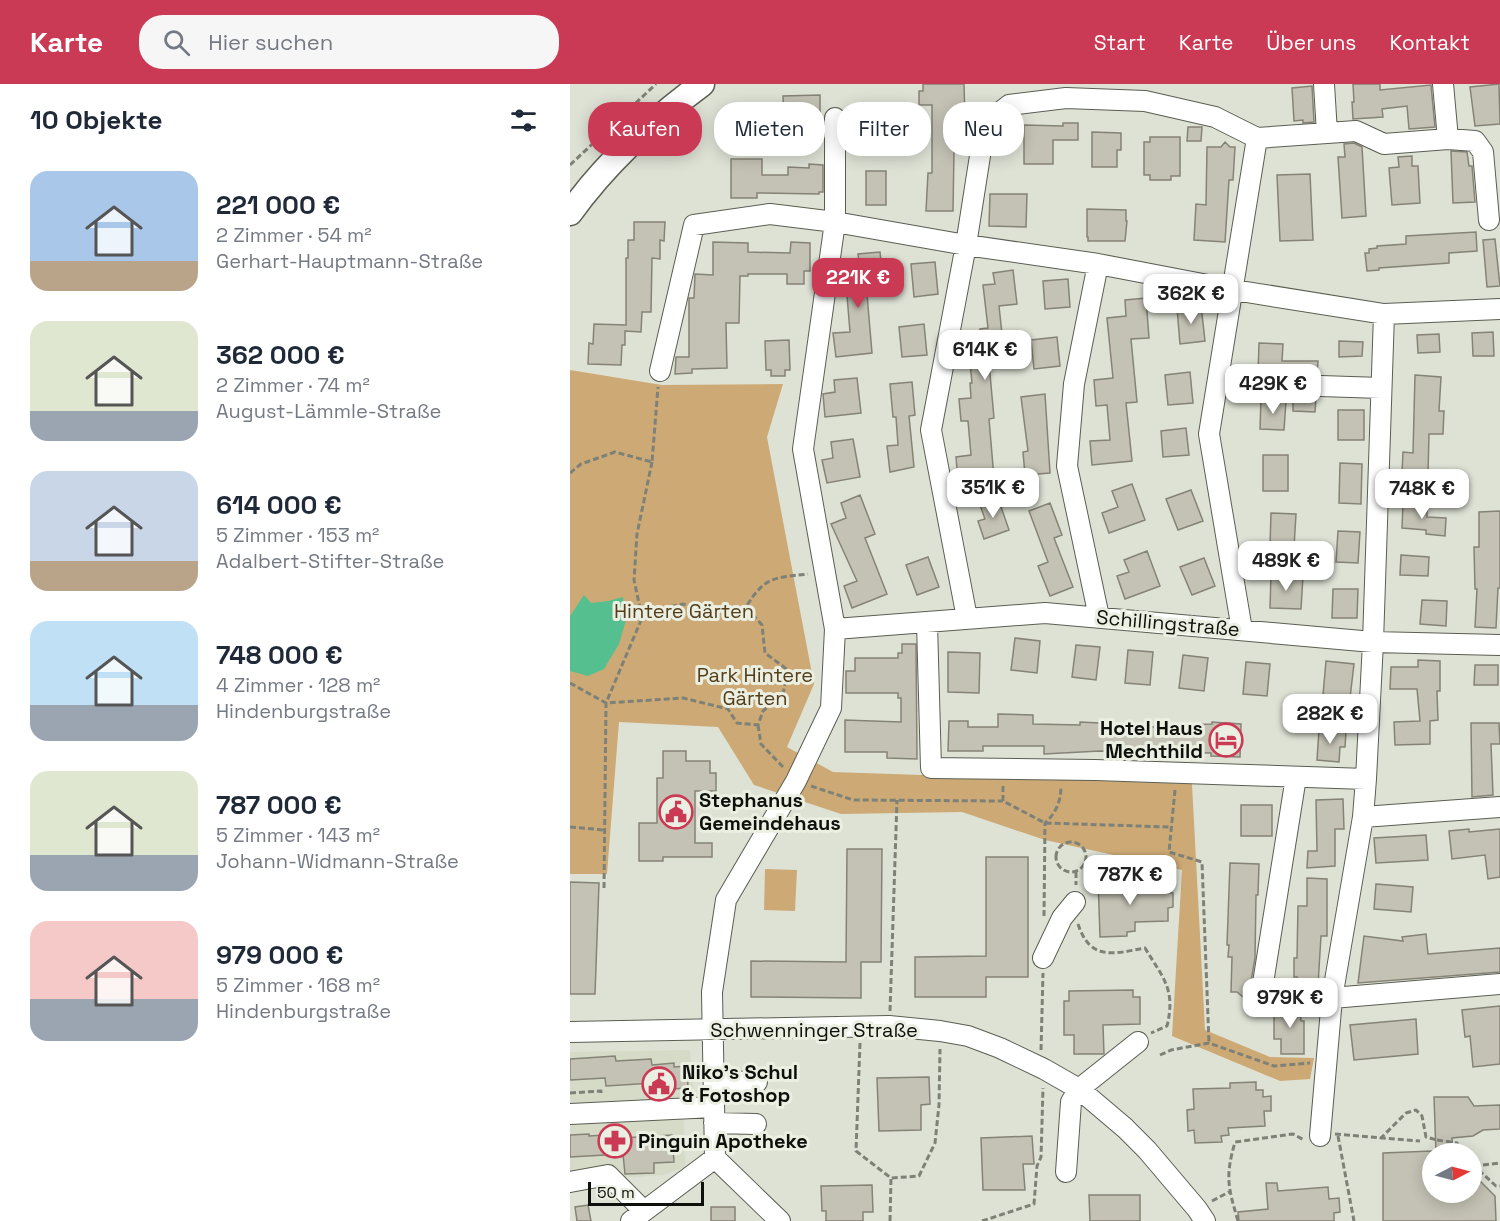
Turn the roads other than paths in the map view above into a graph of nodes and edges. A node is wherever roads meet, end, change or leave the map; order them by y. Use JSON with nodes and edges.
{"nodes":[{"id":1,"x":702,"y":84,"type":"edge"},
{"id":2,"x":1324,"y":84,"type":"edge"},
{"id":3,"x":1443,"y":84,"type":"edge"},
{"id":4,"x":835,"y":118,"type":"dead end"},
{"id":5,"x":1327,"y":133,"type":"junction"},
{"id":6,"x":1257,"y":138,"type":"junction"},
{"id":7,"x":1448,"y":140,"type":"junction"},
{"id":8,"x":570,"y":213,"type":"edge"},
{"id":9,"x":1489,"y":220,"type":"dead end"},
{"id":10,"x":836,"y":222,"type":"junction"},
{"id":11,"x":966,"y":245,"type":"junction"},
{"id":12,"x":1098,"y":264,"type":"junction"},
{"id":13,"x":1234,"y":290,"type":"junction"},
{"id":14,"x":1500,"y":309,"type":"edge"},
{"id":15,"x":1384,"y":314,"type":"junction"},
{"id":16,"x":660,"y":370,"type":"road end"},
{"id":17,"x":1290,"y":385,"type":"dead end"},
{"id":18,"x":1381,"y":388,"type":"junction"},
{"id":19,"x":1099,"y":617,"type":"junction"},
{"id":20,"x":967,"y":618,"type":"junction"},
{"id":21,"x":927,"y":623,"type":"junction"},
{"id":22,"x":835,"y":629,"type":"junction"},
{"id":23,"x":1242,"y":630,"type":"junction"},
{"id":24,"x":1373,"y":642,"type":"junction"},
{"id":25,"x":1500,"y":645,"type":"edge"},
{"id":26,"x":1296,"y":777,"type":"junction"},
{"id":27,"x":1366,"y":779,"type":"junction"},
{"id":28,"x":1500,"y":807,"type":"edge"},
{"id":29,"x":1363,"y":817,"type":"junction"},
{"id":30,"x":1075,"y":902,"type":"road end"},
{"id":31,"x":1043,"y":958,"type":"dead end"},
{"id":32,"x":1263,"y":983,"type":"dead end"},
{"id":33,"x":1500,"y":984,"type":"edge"},
{"id":34,"x":1332,"y":998,"type":"junction"},
{"id":35,"x":713,"y":1029,"type":"junction"},
{"id":36,"x":570,"y":1032,"type":"edge"},
{"id":37,"x":1142,"y":1038,"type":"road end"},
{"id":38,"x":714,"y":1081,"type":"junction"},
{"id":39,"x":757,"y":1082,"type":"dead end"},
{"id":40,"x":1079,"y":1089,"type":"junction"},
{"id":41,"x":570,"y":1114,"type":"edge"},
{"id":42,"x":714,"y":1115,"type":"junction"},
{"id":43,"x":756,"y":1124,"type":"dead end"},
{"id":44,"x":1329,"y":1135,"type":"road end"},
{"id":45,"x":715,"y":1158,"type":"junction"},
{"id":46,"x":1066,"y":1172,"type":"dead end"},
{"id":47,"x":570,"y":1182,"type":"edge"},
{"id":48,"x":637,"y":1216,"type":"edge"},
{"id":49,"x":780,"y":1221,"type":"edge"},
{"id":50,"x":1205,"y":1221,"type":"edge"}],
"edges":[{"from":1,"to":8,"type":"main road"},
{"from":2,"to":5,"type":"street"},
{"from":3,"to":7,"type":"street"},
{"from":4,"to":10,"type":"street"},
{"from":5,"to":6,"type":"street"},
{"from":5,"to":7,"type":"street"},
{"from":6,"to":11,"type":"street"},
{"from":6,"to":13,"type":"street"},
{"from":7,"to":9,"type":"street"},
{"from":10,"to":11,"type":"street"},
{"from":10,"to":16,"type":"street"},
{"from":10,"to":22,"type":"street"},
{"from":11,"to":12,"type":"street"},
{"from":11,"to":20,"type":"street"},
{"from":12,"to":13,"type":"street"},
{"from":12,"to":19,"type":"street"},
{"from":13,"to":15,"type":"street"},
{"from":13,"to":23,"type":"street"},
{"from":14,"to":15,"type":"street"},
{"from":15,"to":18,"type":"street"},
{"from":17,"to":18,"type":"street"},
{"from":18,"to":24,"type":"street"},
{"from":19,"to":20,"type":"street","name":"Schillingstraße"},
{"from":19,"to":23,"type":"street","name":"Schillingstraße"},
{"from":20,"to":21,"type":"street","name":"Schillingstraße"},
{"from":21,"to":22,"type":"street","name":"Schillingstraße"},
{"from":21,"to":26,"type":"street"},
{"from":22,"to":35,"type":"street"},
{"from":23,"to":24,"type":"street","name":"Schillingstraße"},
{"from":24,"to":25,"type":"street","name":"Schillingstraße"},
{"from":24,"to":27,"type":"street"},
{"from":26,"to":27,"type":"street"},
{"from":26,"to":32,"type":"street"},
{"from":27,"to":29,"type":"street"},
{"from":28,"to":29,"type":"street"},
{"from":29,"to":34,"type":"street"},
{"from":30,"to":31,"type":"street"},
{"from":33,"to":34,"type":"street"},
{"from":34,"to":44,"type":"street"},
{"from":35,"to":36,"type":"street","name":"Schwenninger Straße"},
{"from":35,"to":38,"type":"street"},
{"from":35,"to":40,"type":"street","name":"Schwenninger Straße"},
{"from":37,"to":40,"type":"street"},
{"from":38,"to":39,"type":"street"},
{"from":38,"to":42,"type":"street"},
{"from":40,"to":46,"type":"street"},
{"from":40,"to":50,"type":"street","name":"Schwenninger Straße"},
{"from":41,"to":42,"type":"street"},
{"from":42,"to":43,"type":"street"},
{"from":42,"to":45,"type":"street"},
{"from":45,"to":48,"type":"street"},
{"from":45,"to":49,"type":"street"},
{"from":47,"to":48,"type":"street"}]}
